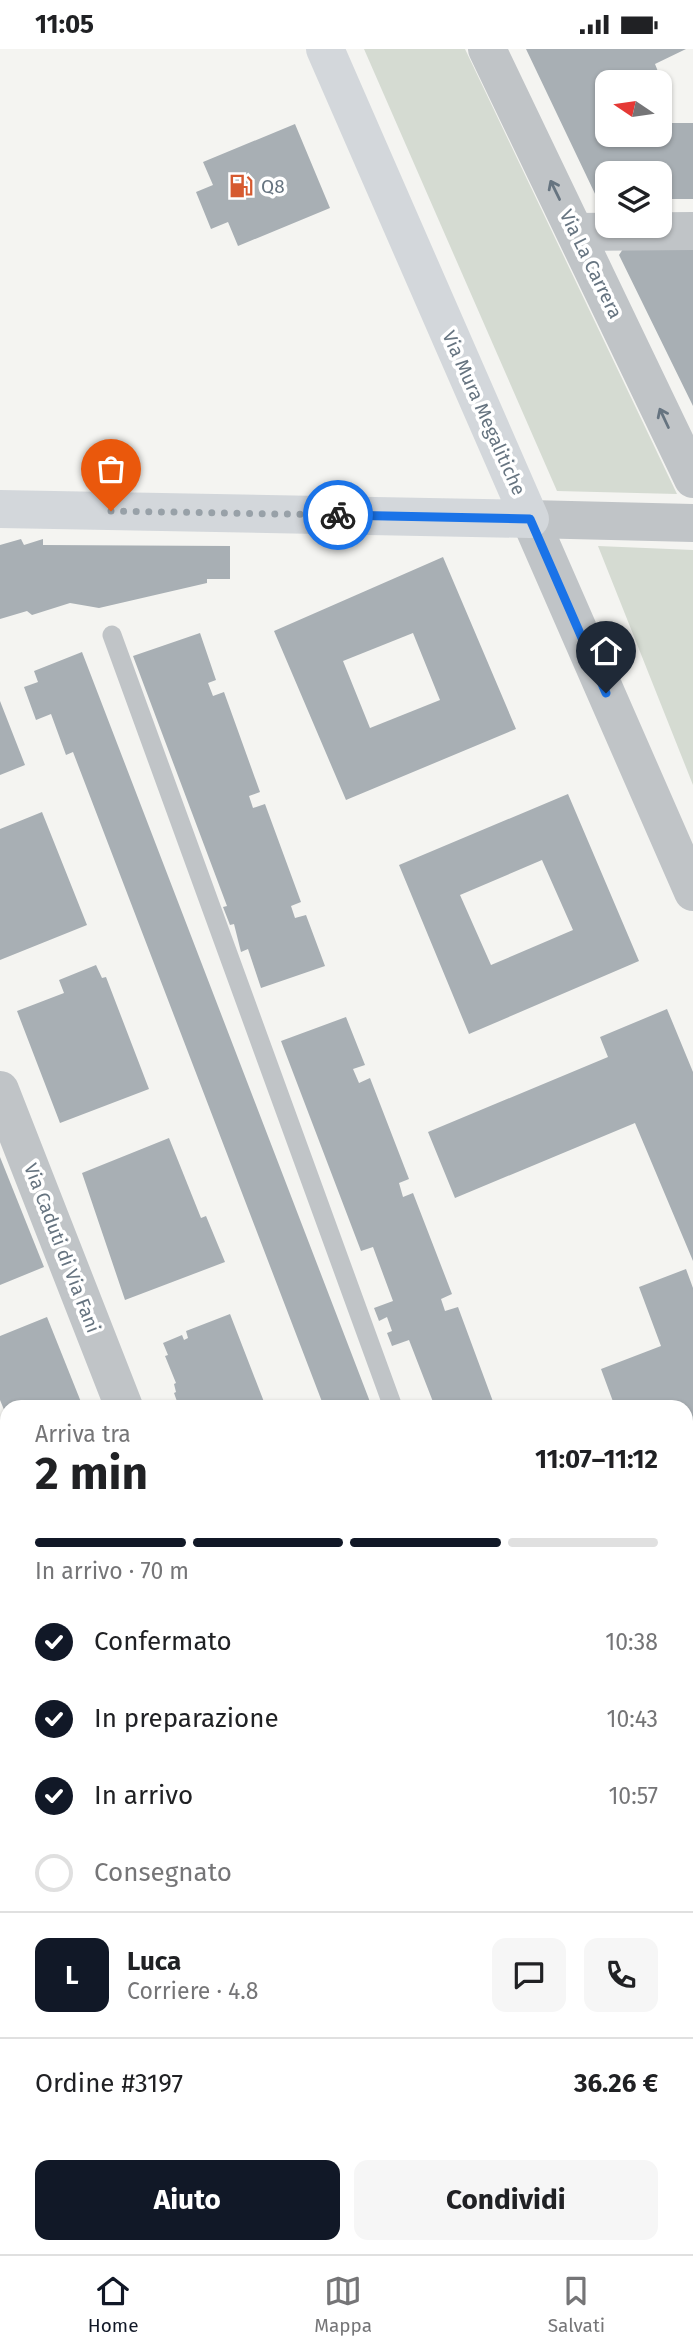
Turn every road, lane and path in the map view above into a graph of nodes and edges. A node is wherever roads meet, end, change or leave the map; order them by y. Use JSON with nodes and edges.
{"nodes":[{"id":1,"x":325,"y":49,"type":"edge"},
{"id":2,"x":487,"y":49,"type":"edge"},
{"id":3,"x":693,"y":231,"type":"edge"},
{"id":4,"x":575,"y":232,"type":"junction"},
{"id":5,"x":693,"y":479,"type":"edge"},
{"id":6,"x":0,"y":509,"type":"edge"},
{"id":7,"x":530,"y":519,"type":"junction"},
{"id":8,"x":693,"y":523,"type":"edge"},
{"id":9,"x":112,"y":635,"type":"dead end"},
{"id":10,"x":693,"y":892,"type":"edge"},
{"id":11,"x":0,"y":1090,"type":"edge"},
{"id":12,"x":121,"y":1400,"type":"edge"},
{"id":13,"x":391,"y":1400,"type":"edge"}],
"edges":[{"from":1,"to":7,"type":"main road","name":"Via Mura Megalitiche"},
{"from":4,"to":2,"type":"street","name":"Via La Carrera","one_way":true},
{"from":3,"to":4,"type":"street"},
{"from":5,"to":4,"type":"street","name":"Via La Carrera","one_way":true},
{"from":6,"to":7,"type":"main road"},
{"from":7,"to":8,"type":"street"},
{"from":7,"to":10,"type":"street","name":"Via Mura Megalitiche"},
{"from":9,"to":13,"type":"lane"},
{"from":11,"to":12,"type":"street","name":"Via Caduti di Via Fani"}]}
